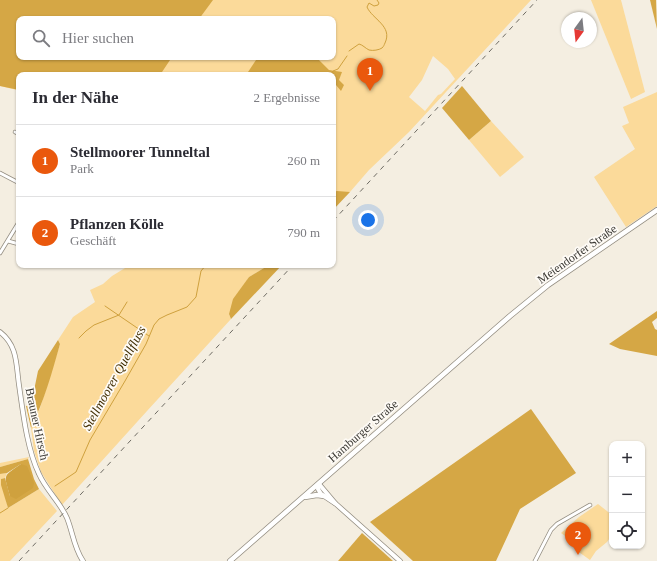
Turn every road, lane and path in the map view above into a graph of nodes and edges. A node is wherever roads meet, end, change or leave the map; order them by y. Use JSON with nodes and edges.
{"nodes":[{"id":1,"x":0,"y":173,"type":"edge"},
{"id":2,"x":16,"y":181,"type":"edge"},
{"id":3,"x":657,"y":210,"type":"edge"},
{"id":4,"x":16,"y":228,"type":"edge"},
{"id":5,"x":8,"y":241,"type":"junction"},
{"id":6,"x":16,"y":243,"type":"edge"},
{"id":7,"x":0,"y":253,"type":"edge"},
{"id":8,"x":510,"y":316,"type":"joint"},
{"id":9,"x":0,"y":332,"type":"edge"},
{"id":10,"x":319,"y":484,"type":"junction"},
{"id":11,"x":324,"y":496,"type":"junction"},
{"id":12,"x":303,"y":497,"type":"junction"},
{"id":13,"x":336,"y":504,"type":"junction"},
{"id":14,"x":590,"y":505,"type":"dead end"},
{"id":15,"x":82,"y":561,"type":"edge"},
{"id":16,"x":230,"y":561,"type":"edge"},
{"id":17,"x":400,"y":561,"type":"edge"},
{"id":18,"x":535,"y":561,"type":"edge"}],
"edges":[{"from":1,"to":2,"type":"street"},
{"from":3,"to":8,"type":"main road","name":"Meiendorfer Straße"},
{"from":4,"to":5,"type":"street"},
{"from":5,"to":6,"type":"street"},
{"from":5,"to":7,"type":"street"},
{"from":8,"to":10,"type":"main road","name":"Hamburger Straße"},
{"from":9,"to":15,"type":"street","name":"Brauner Hirsch"},
{"from":10,"to":11,"type":"street"},
{"from":10,"to":12,"type":"main road","name":"Hamburger Straße"},
{"from":10,"to":13,"type":"street"},
{"from":11,"to":12,"type":"main road"},
{"from":11,"to":13,"type":"street"},
{"from":12,"to":16,"type":"main road","name":"Hamburger Straße"},
{"from":13,"to":17,"type":"street"},
{"from":14,"to":18,"type":"street"}]}
